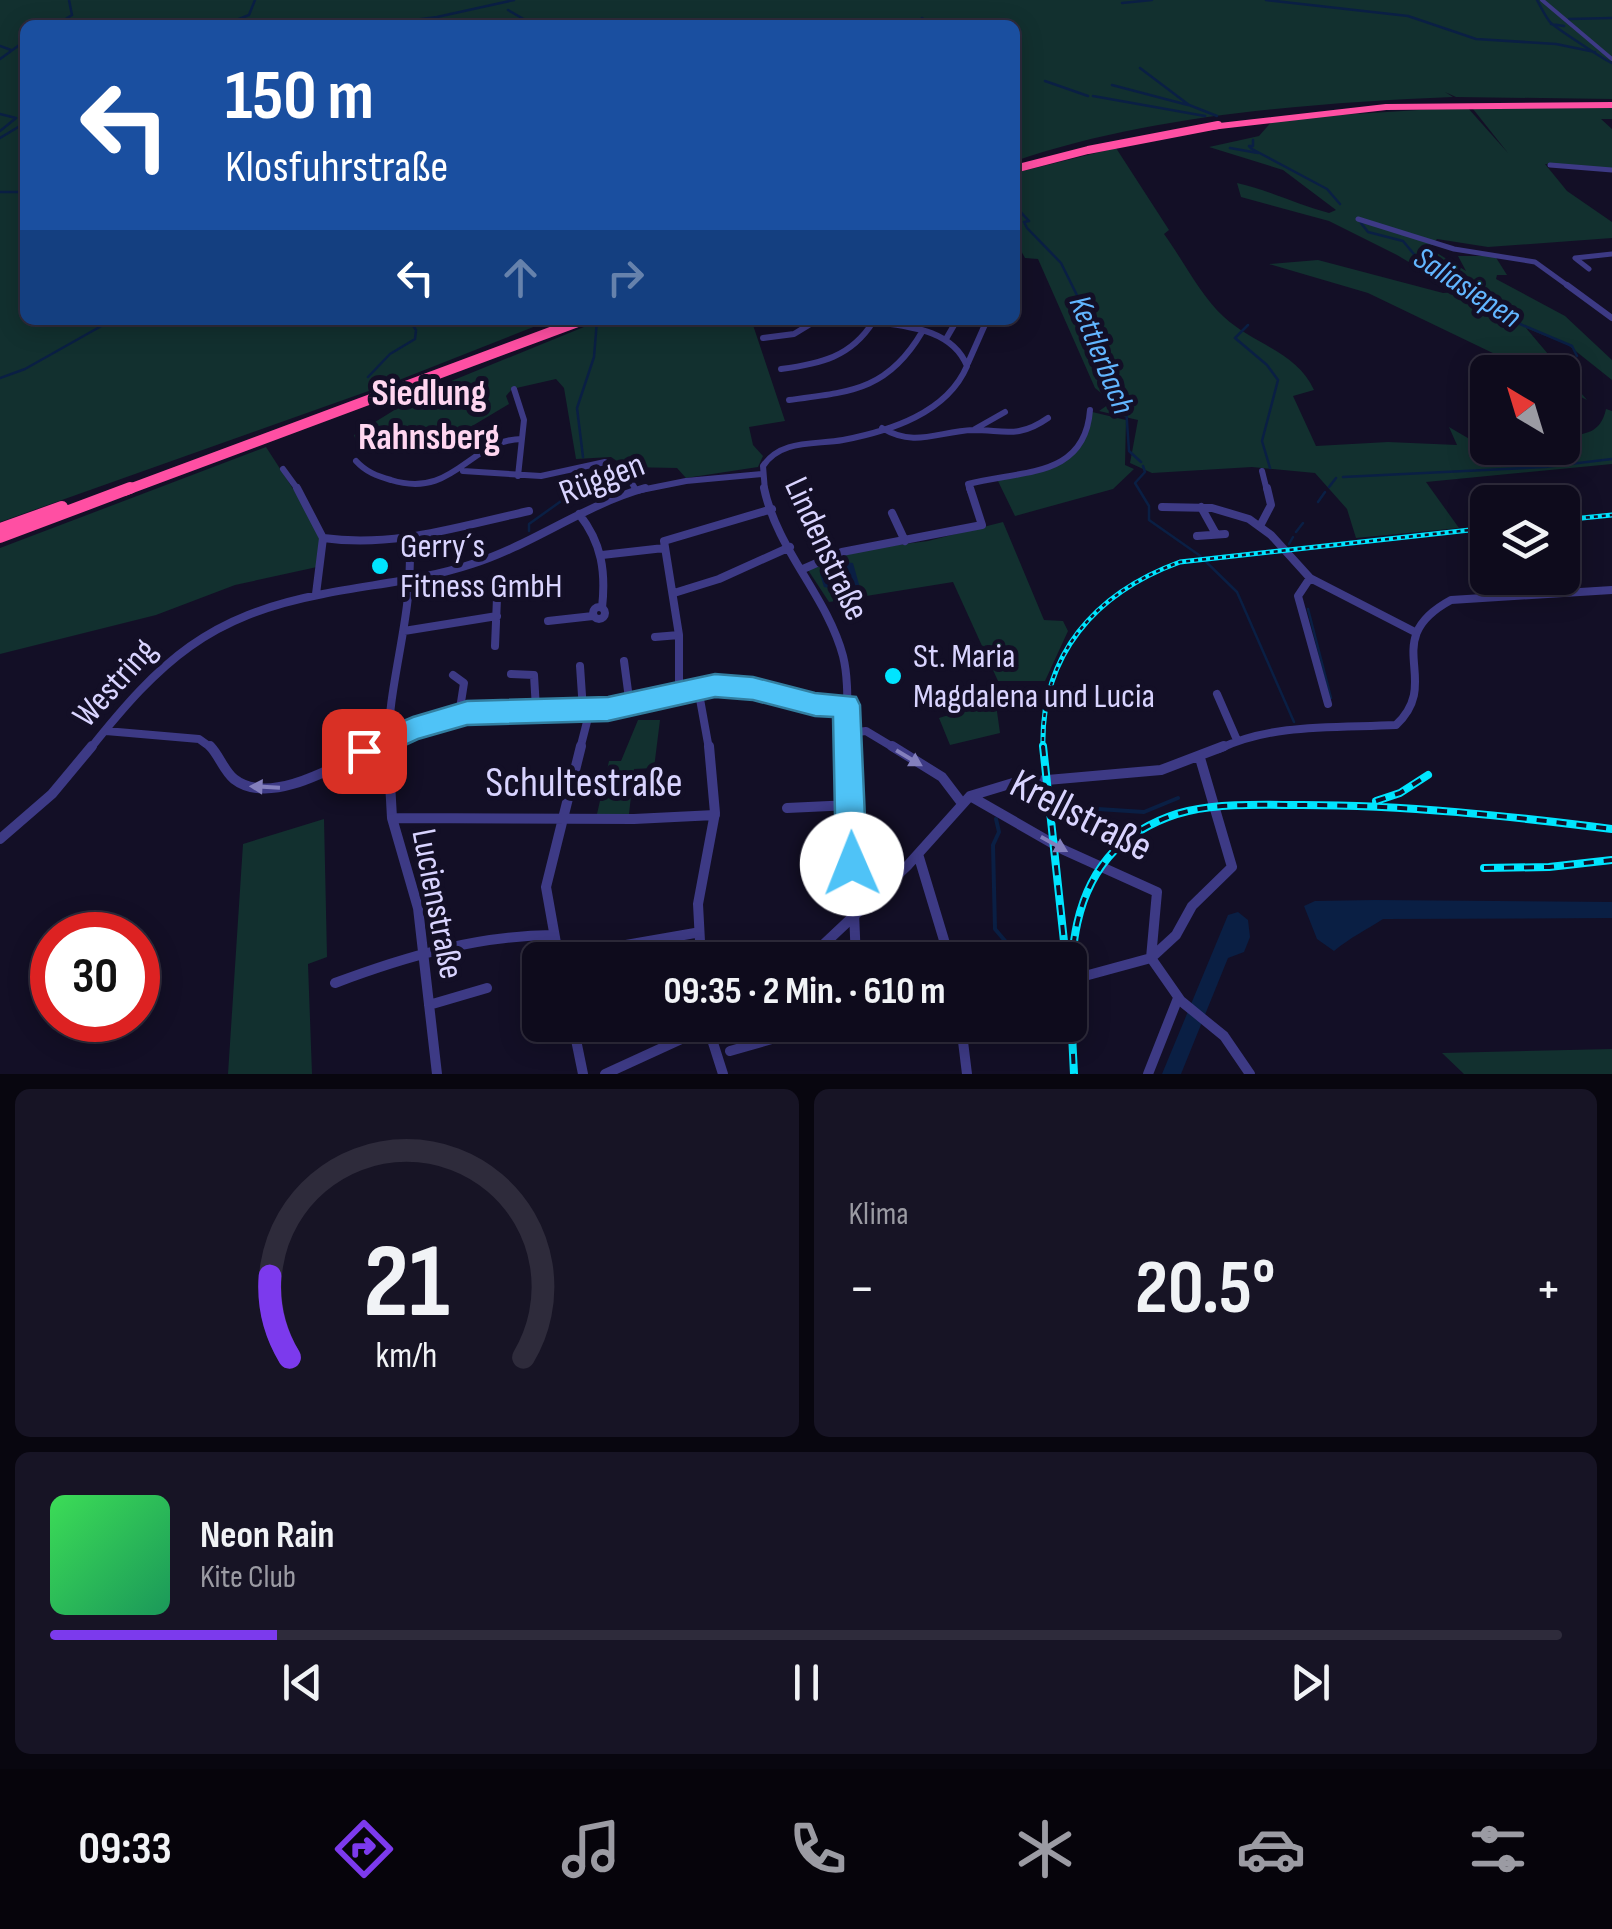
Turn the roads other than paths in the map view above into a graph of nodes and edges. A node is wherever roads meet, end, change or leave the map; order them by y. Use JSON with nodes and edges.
{"nodes":[{"id":1,"x":1542,"y":0,"type":"edge"},
{"id":2,"x":1612,"y":59,"type":"edge"},
{"id":3,"x":1454,"y":102,"type":"junction"},
{"id":4,"x":1612,"y":103,"type":"edge"},
{"id":5,"x":1306,"y":112,"type":"junction"},
{"id":6,"x":1260,"y":122,"type":"dead end"},
{"id":7,"x":1163,"y":141,"type":"dead end"},
{"id":8,"x":1114,"y":144,"type":"junction"},
{"id":9,"x":1550,"y":165,"type":"dead end"},
{"id":10,"x":1020,"y":166,"type":"edge"},
{"id":11,"x":1020,"y":166,"type":"edge"},
{"id":12,"x":1612,"y":170,"type":"edge"},
{"id":13,"x":1358,"y":219,"type":"dead end"},
{"id":14,"x":1612,"y":254,"type":"edge"},
{"id":15,"x":1564,"y":256,"type":"dead end"},
{"id":16,"x":1547,"y":259,"type":"dead end"},
{"id":17,"x":1574,"y":259,"type":"junction"},
{"id":18,"x":1534,"y":262,"type":"junction"},
{"id":19,"x":1589,"y":269,"type":"dead end"},
{"id":20,"x":1612,"y":318,"type":"edge"},
{"id":21,"x":559,"y":325,"type":"edge"},
{"id":22,"x":564,"y":325,"type":"edge"},
{"id":23,"x":809,"y":325,"type":"edge"},
{"id":24,"x":872,"y":325,"type":"edge"},
{"id":25,"x":905,"y":325,"type":"edge"},
{"id":26,"x":954,"y":325,"type":"edge"},
{"id":27,"x":985,"y":325,"type":"edge"},
{"id":28,"x":554,"y":328,"type":"junction"},
{"id":29,"x":922,"y":332,"type":"junction"},
{"id":30,"x":763,"y":338,"type":"dead end"},
{"id":31,"x":946,"y":339,"type":"junction"},
{"id":32,"x":968,"y":363,"type":"junction"},
{"id":33,"x":780,"y":369,"type":"dead end"},
{"id":34,"x":514,"y":390,"type":"dead end"},
{"id":35,"x":789,"y":400,"type":"dead end"},
{"id":36,"x":1090,"y":410,"type":"dead end"},
{"id":37,"x":1005,"y":412,"type":"dead end"},
{"id":38,"x":1048,"y":418,"type":"dead end"},
{"id":39,"x":882,"y":428,"type":"junction"},
{"id":40,"x":975,"y":429,"type":"junction"},
{"id":41,"x":522,"y":439,"type":"junction"},
{"id":42,"x":356,"y":461,"type":"dead end"},
{"id":43,"x":283,"y":469,"type":"dead end"},
{"id":44,"x":463,"y":470,"type":"junction"},
{"id":45,"x":1262,"y":472,"type":"dead end"},
{"id":46,"x":762,"y":474,"type":"junction"},
{"id":47,"x":518,"y":476,"type":"junction"},
{"id":48,"x":636,"y":490,"type":"junction"},
{"id":49,"x":1162,"y":507,"type":"dead end"},
{"id":50,"x":1201,"y":507,"type":"junction"},
{"id":51,"x":772,"y":509,"type":"junction"},
{"id":52,"x":529,"y":512,"type":"dead end"},
{"id":53,"x":892,"y":512,"type":"dead end"},
{"id":54,"x":579,"y":514,"type":"junction"},
{"id":55,"x":1260,"y":526,"type":"junction"},
{"id":56,"x":0,"y":529,"type":"edge"},
{"id":57,"x":1196,"y":536,"type":"dead end"},
{"id":58,"x":0,"y":537,"type":"edge"},
{"id":59,"x":324,"y":538,"type":"junction"},
{"id":60,"x":905,"y":541,"type":"junction"},
{"id":61,"x":409,"y":542,"type":"junction"},
{"id":62,"x":790,"y":547,"type":"junction"},
{"id":63,"x":664,"y":548,"type":"junction"},
{"id":64,"x":602,"y":555,"type":"junction"},
{"id":65,"x":803,"y":570,"type":"junction"},
{"id":66,"x":1310,"y":578,"type":"junction"},
{"id":67,"x":412,"y":579,"type":"junction"},
{"id":68,"x":1612,"y":590,"type":"edge"},
{"id":69,"x":674,"y":593,"type":"junction"},
{"id":70,"x":316,"y":594,"type":"junction"},
{"id":71,"x":496,"y":598,"type":"dead end"},
{"id":72,"x":497,"y":616,"type":"junction"},
{"id":73,"x":548,"y":621,"type":"dead end"},
{"id":74,"x":404,"y":631,"type":"junction"},
{"id":75,"x":1412,"y":631,"type":"junction"},
{"id":76,"x":678,"y":635,"type":"junction"},
{"id":77,"x":655,"y":637,"type":"dead end"},
{"id":78,"x":495,"y":646,"type":"dead end"},
{"id":79,"x":624,"y":661,"type":"dead end"},
{"id":80,"x":580,"y":666,"type":"dead end"},
{"id":81,"x":512,"y":674,"type":"dead end"},
{"id":82,"x":453,"y":675,"type":"dead end"},
{"id":83,"x":698,"y":688,"type":"junction"},
{"id":84,"x":678,"y":692,"type":"junction"},
{"id":85,"x":1217,"y":694,"type":"dead end"},
{"id":86,"x":1328,"y":704,"type":"dead end"},
{"id":87,"x":846,"y":705,"type":"junction"},
{"id":88,"x":630,"y":706,"type":"junction"},
{"id":89,"x":536,"y":709,"type":"junction"},
{"id":90,"x":587,"y":710,"type":"junction"},
{"id":91,"x":458,"y":715,"type":"junction"},
{"id":92,"x":106,"y":731,"type":"junction"},
{"id":93,"x":848,"y":732,"type":"junction"},
{"id":94,"x":386,"y":740,"type":"junction"},
{"id":95,"x":1237,"y":740,"type":"junction"},
{"id":96,"x":1200,"y":758,"type":"junction"},
{"id":97,"x":965,"y":799,"type":"junction"},
{"id":98,"x":850,"y":806,"type":"junction"},
{"id":99,"x":786,"y":808,"type":"dead end"},
{"id":100,"x":715,"y":815,"type":"junction"},
{"id":101,"x":392,"y":818,"type":"junction"},
{"id":102,"x":564,"y":818,"type":"junction"},
{"id":103,"x":0,"y":839,"type":"edge"},
{"id":104,"x":918,"y":854,"type":"junction"},
{"id":105,"x":854,"y":918,"type":"junction"},
{"id":106,"x":695,"y":934,"type":"junction"},
{"id":107,"x":555,"y":942,"type":"edge"},
{"id":108,"x":645,"y":942,"type":"edge"},
{"id":109,"x":697,"y":942,"type":"edge"},
{"id":110,"x":828,"y":942,"type":"edge"},
{"id":111,"x":855,"y":942,"type":"edge"},
{"id":112,"x":945,"y":942,"type":"edge"},
{"id":113,"x":522,"y":943,"type":"edge"},
{"id":114,"x":423,"y":950,"type":"junction"},
{"id":115,"x":1151,"y":958,"type":"junction"},
{"id":116,"x":1087,"y":975,"type":"edge"},
{"id":117,"x":335,"y":983,"type":"dead end"},
{"id":118,"x":487,"y":988,"type":"dead end"},
{"id":119,"x":1179,"y":999,"type":"junction"},
{"id":120,"x":430,"y":1005,"type":"junction"},
{"id":121,"x":576,"y":1042,"type":"edge"},
{"id":122,"x":675,"y":1042,"type":"edge"},
{"id":123,"x":714,"y":1042,"type":"edge"},
{"id":124,"x":761,"y":1042,"type":"edge"},
{"id":125,"x":963,"y":1042,"type":"edge"},
{"id":126,"x":730,"y":1051,"type":"dead end"},
{"id":127,"x":437,"y":1074,"type":"edge"},
{"id":128,"x":583,"y":1074,"type":"edge"},
{"id":129,"x":605,"y":1074,"type":"edge"},
{"id":130,"x":723,"y":1074,"type":"edge"},
{"id":131,"x":967,"y":1074,"type":"edge"},
{"id":132,"x":1148,"y":1074,"type":"edge"},
{"id":133,"x":1250,"y":1074,"type":"edge"}],
"edges":[{"from":1,"to":2,"type":"street"},
{"from":3,"to":4,"type":"highway"},
{"from":3,"to":5,"type":"highway"},
{"from":3,"to":10,"type":"highway"},
{"from":5,"to":6,"type":"highway"},
{"from":5,"to":8,"type":"highway"},
{"from":7,"to":8,"type":"highway"},
{"from":8,"to":11,"type":"highway"},
{"from":9,"to":12,"type":"street"},
{"from":13,"to":18,"type":"street"},
{"from":14,"to":17,"type":"street"},
{"from":15,"to":17,"type":"street"},
{"from":16,"to":18,"type":"street"},
{"from":17,"to":19,"type":"street"},
{"from":18,"to":20,"type":"street"},
{"from":21,"to":28,"type":"highway"},
{"from":22,"to":28,"type":"highway"},
{"from":23,"to":30,"type":"street"},
{"from":24,"to":33,"type":"street"},
{"from":25,"to":29,"type":"street"},
{"from":26,"to":31,"type":"street"},
{"from":27,"to":32,"type":"street"},
{"from":28,"to":56,"type":"highway"},
{"from":28,"to":58,"type":"highway"},
{"from":29,"to":31,"type":"street"},
{"from":29,"to":35,"type":"street"},
{"from":31,"to":32,"type":"street"},
{"from":32,"to":39,"type":"street","name":"Lindenstraße"},
{"from":34,"to":41,"type":"street"},
{"from":36,"to":60,"type":"street"},
{"from":37,"to":40,"type":"street"},
{"from":38,"to":40,"type":"street"},
{"from":39,"to":40,"type":"street"},
{"from":39,"to":46,"type":"street","name":"Lindenstraße"},
{"from":41,"to":44,"type":"street"},
{"from":41,"to":47,"type":"street"},
{"from":42,"to":44,"type":"street"},
{"from":43,"to":59,"type":"street"},
{"from":44,"to":47,"type":"street"},
{"from":45,"to":55,"type":"street"},
{"from":46,"to":48,"type":"street","name":"Rüggen"},
{"from":46,"to":51,"type":"street","name":"Lindenstraße"},
{"from":47,"to":48,"type":"street"},
{"from":48,"to":54,"type":"street","name":"Rüggen"},
{"from":49,"to":50,"type":"street"},
{"from":50,"to":55,"type":"street"},
{"from":50,"to":57,"type":"street"},
{"from":51,"to":62,"type":"street","name":"Lindenstraße"},
{"from":51,"to":63,"type":"street"},
{"from":52,"to":61,"type":"street"},
{"from":53,"to":60,"type":"street"},
{"from":54,"to":64,"type":"street"},
{"from":54,"to":67,"type":"street","name":"Rüggen"},
{"from":55,"to":66,"type":"street"},
{"from":59,"to":61,"type":"street"},
{"from":59,"to":70,"type":"street"},
{"from":60,"to":65,"type":"street"},
{"from":61,"to":67,"type":"street","name":"Lucienstraße"},
{"from":62,"to":65,"type":"street","name":"Lindenstraße"},
{"from":62,"to":69,"type":"street"},
{"from":63,"to":64,"type":"street"},
{"from":63,"to":69,"type":"street"},
{"from":64,"to":73,"type":"street"},
{"from":65,"to":87,"type":"street","name":"Lindenstraße"},
{"from":66,"to":75,"type":"street"},
{"from":66,"to":86,"type":"street"},
{"from":67,"to":70,"type":"street","name":"Westring"},
{"from":67,"to":74,"type":"street","name":"Lucienstraße"},
{"from":68,"to":75,"type":"street"},
{"from":69,"to":76,"type":"street"},
{"from":70,"to":92,"type":"street","name":"Westring"},
{"from":71,"to":72,"type":"street"},
{"from":72,"to":74,"type":"street"},
{"from":72,"to":78,"type":"street"},
{"from":74,"to":94,"type":"street","name":"Lucienstraße"},
{"from":75,"to":95,"type":"street"},
{"from":76,"to":77,"type":"street"},
{"from":76,"to":84,"type":"street"},
{"from":79,"to":88,"type":"street"},
{"from":80,"to":90,"type":"street"},
{"from":81,"to":89,"type":"street"},
{"from":82,"to":91,"type":"street"},
{"from":83,"to":84,"type":"street"},
{"from":83,"to":87,"type":"street"},
{"from":83,"to":100,"type":"street"},
{"from":84,"to":88,"type":"street"},
{"from":85,"to":95,"type":"street"},
{"from":87,"to":93,"type":"street","name":"Lindenstraße"},
{"from":88,"to":90,"type":"street"},
{"from":89,"to":90,"type":"street"},
{"from":89,"to":91,"type":"street"},
{"from":90,"to":102,"type":"street"},
{"from":91,"to":94,"type":"street"},
{"from":94,"to":92,"type":"street","one_way":true},
{"from":92,"to":103,"type":"street","name":"Westring"},
{"from":93,"to":97,"type":"street","one_way":true},
{"from":93,"to":98,"type":"street","name":"Lindenstraße"},
{"from":94,"to":101,"type":"street","name":"Lucienstraße"},
{"from":95,"to":96,"type":"street"},
{"from":96,"to":97,"type":"street"},
{"from":96,"to":115,"type":"street"},
{"from":97,"to":104,"type":"street"},
{"from":97,"to":115,"type":"street","name":"Krellstraße","one_way":true},
{"from":98,"to":99,"type":"street"},
{"from":98,"to":105,"type":"street","name":"Lindenstraße"},
{"from":100,"to":102,"type":"street","name":"Schultestraße"},
{"from":100,"to":106,"type":"street"},
{"from":101,"to":102,"type":"street","name":"Schultestraße"},
{"from":101,"to":114,"type":"street","name":"Lucienstraße"},
{"from":102,"to":107,"type":"street"},
{"from":104,"to":105,"type":"street"},
{"from":104,"to":112,"type":"street"},
{"from":105,"to":110,"type":"street"},
{"from":105,"to":111,"type":"street","name":"Lindenstraße"},
{"from":106,"to":108,"type":"street"},
{"from":106,"to":109,"type":"street"},
{"from":113,"to":114,"type":"street"},
{"from":114,"to":117,"type":"street"},
{"from":114,"to":120,"type":"street","name":"Lucienstraße"},
{"from":115,"to":116,"type":"street"},
{"from":115,"to":119,"type":"street"},
{"from":118,"to":120,"type":"street","name":"Lucienstraße"},
{"from":119,"to":132,"type":"street"},
{"from":119,"to":133,"type":"street"},
{"from":120,"to":127,"type":"street","name":"Lucienstraße"},
{"from":121,"to":128,"type":"street"},
{"from":122,"to":129,"type":"street"},
{"from":123,"to":130,"type":"street"},
{"from":124,"to":126,"type":"street"},
{"from":125,"to":131,"type":"street"}]}
